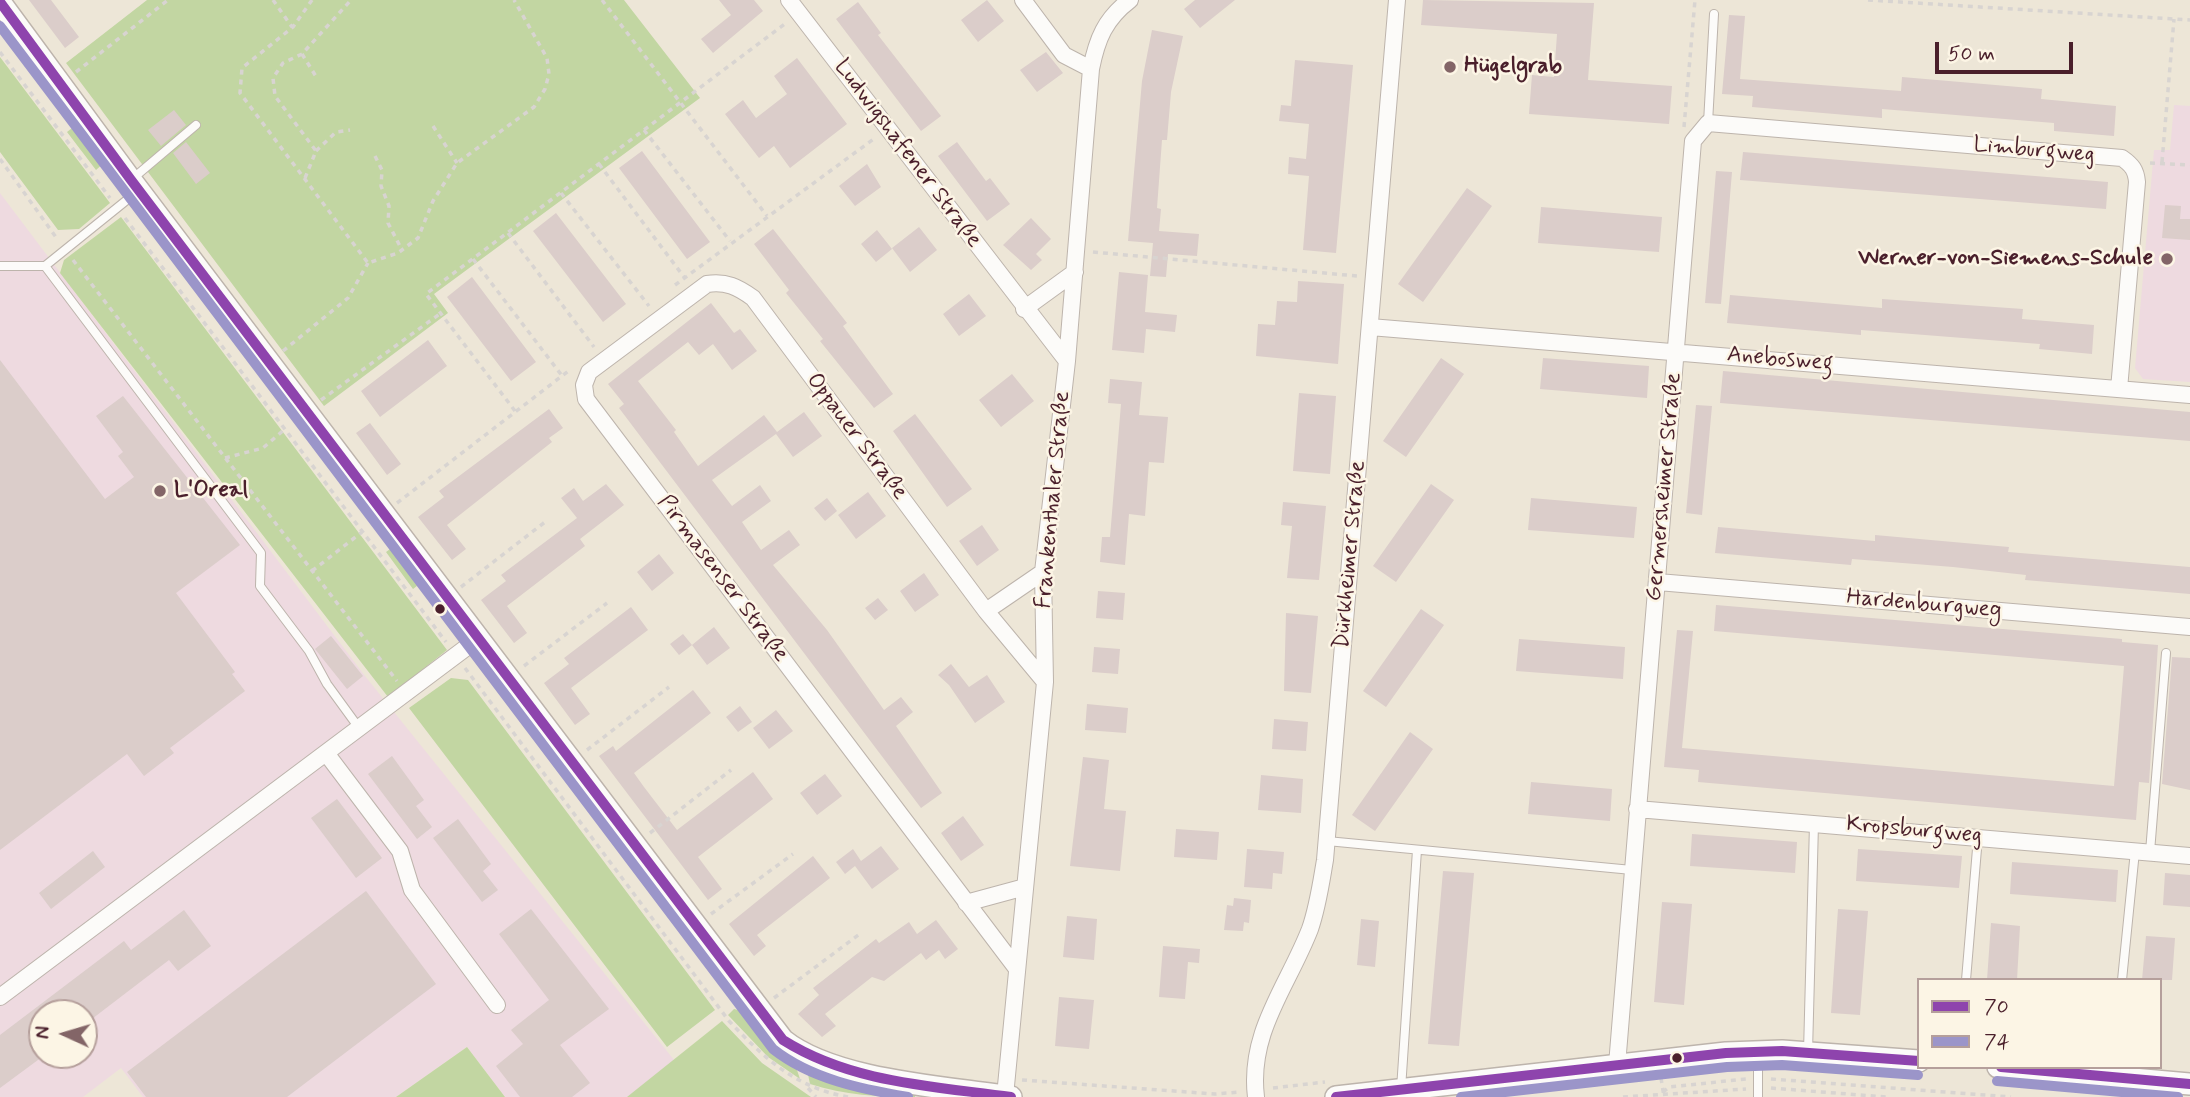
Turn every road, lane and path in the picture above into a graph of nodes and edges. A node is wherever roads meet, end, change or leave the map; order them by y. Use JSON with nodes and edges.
{"nodes":[{"id":1,"x":168,"y":0,"type":"edge"},
{"id":2,"x":273,"y":0,"type":"edge"},
{"id":3,"x":312,"y":0,"type":"edge"},
{"id":4,"x":351,"y":0,"type":"edge"},
{"id":5,"x":514,"y":0,"type":"edge"},
{"id":6,"x":602,"y":0,"type":"edge"},
{"id":7,"x":1023,"y":0,"type":"edge"},
{"id":8,"x":1130,"y":0,"type":"edge"},
{"id":9,"x":1397,"y":0,"type":"edge"},
{"id":10,"x":1695,"y":0,"type":"edge"},
{"id":11,"x":1868,"y":0,"type":"edge"},
{"id":12,"x":0,"y":2,"type":"edge"},
{"id":13,"x":794,"y":7,"type":"edge"},
{"id":14,"x":1714,"y":14,"type":"dead end"},
{"id":15,"x":2174,"y":19,"type":"junction"},
{"id":16,"x":2190,"y":20,"type":"edge"},
{"id":17,"x":293,"y":27,"type":"junction"},
{"id":18,"x":0,"y":52,"type":"edge"},
{"id":19,"x":302,"y":54,"type":"junction"},
{"id":20,"x":1091,"y":69,"type":"junction"},
{"id":21,"x":317,"y":78,"type":"dead end"},
{"id":22,"x":62,"y":84,"type":"junction"},
{"id":23,"x":681,"y":102,"type":"junction"},
{"id":24,"x":1708,"y":123,"type":"junction"},
{"id":25,"x":196,"y":125,"type":"dead end"},
{"id":26,"x":433,"y":126,"type":"dead end"},
{"id":27,"x":350,"y":130,"type":"dead end"},
{"id":28,"x":644,"y":130,"type":"junction"},
{"id":29,"x":1693,"y":141,"type":"junction"},
{"id":30,"x":316,"y":151,"type":"junction"},
{"id":31,"x":375,"y":156,"type":"dead end"},
{"id":32,"x":0,"y":159,"type":"edge"},
{"id":33,"x":2162,"y":162,"type":"junction"},
{"id":34,"x":457,"y":163,"type":"junction"},
{"id":35,"x":599,"y":164,"type":"junction"},
{"id":36,"x":2190,"y":165,"type":"edge"},
{"id":37,"x":2136,"y":171,"type":"junction"},
{"id":38,"x":304,"y":178,"type":"junction"},
{"id":39,"x":135,"y":185,"type":"junction"},
{"id":40,"x":561,"y":192,"type":"junction"},
{"id":41,"x":117,"y":208,"type":"junction"},
{"id":42,"x":767,"y":216,"type":"dead end"},
{"id":43,"x":508,"y":232,"type":"junction"},
{"id":44,"x":730,"y":242,"type":"dead end"},
{"id":45,"x":65,"y":250,"type":"junction"},
{"id":46,"x":402,"y":250,"type":"junction"},
{"id":47,"x":1077,"y":251,"type":"junction"},
{"id":48,"x":473,"y":259,"type":"junction"},
{"id":49,"x":368,"y":263,"type":"junction"},
{"id":50,"x":0,"y":266,"type":"edge"},
{"id":51,"x":45,"y":266,"type":"junction"},
{"id":52,"x":1075,"y":272,"type":"junction"},
{"id":53,"x":684,"y":277,"type":"dead end"},
{"id":54,"x":1373,"y":278,"type":"junction"},
{"id":55,"x":649,"y":306,"type":"dead end"},
{"id":56,"x":1024,"y":309,"type":"junction"},
{"id":57,"x":441,"y":313,"type":"junction"},
{"id":58,"x":1370,"y":327,"type":"junction"},
{"id":59,"x":595,"y":349,"type":"dead end"},
{"id":60,"x":1676,"y":351,"type":"junction"},
{"id":61,"x":271,"y":361,"type":"junction"},
{"id":62,"x":1067,"y":361,"type":"junction"},
{"id":63,"x":584,"y":386,"type":"junction"},
{"id":64,"x":2119,"y":389,"type":"junction"},
{"id":65,"x":2190,"y":395,"type":"edge"},
{"id":66,"x":307,"y":410,"type":"junction"},
{"id":67,"x":515,"y":411,"type":"dead end"},
{"id":68,"x":285,"y":429,"type":"junction"},
{"id":69,"x":225,"y":458,"type":"junction"},
{"id":70,"x":545,"y":522,"type":"dead end"},
{"id":71,"x":362,"y":532,"type":"junction"},
{"id":72,"x":312,"y":571,"type":"junction"},
{"id":73,"x":1043,"y":572,"type":"junction"},
{"id":74,"x":1658,"y":582,"type":"junction"},
{"id":75,"x":448,"y":597,"type":"junction"},
{"id":76,"x":607,"y":603,"type":"dead end"},
{"id":77,"x":986,"y":611,"type":"junction"},
{"id":78,"x":2190,"y":627,"type":"edge"},
{"id":79,"x":478,"y":638,"type":"junction"},
{"id":80,"x":2166,"y":653,"type":"dead end"},
{"id":81,"x":455,"y":655,"type":"junction"},
{"id":82,"x":509,"y":678,"type":"junction"},
{"id":83,"x":1045,"y":682,"type":"junction"},
{"id":84,"x":669,"y":687,"type":"dead end"},
{"id":85,"x":406,"y":693,"type":"junction"},
{"id":86,"x":359,"y":728,"type":"junction"},
{"id":87,"x":326,"y":753,"type":"junction"},
{"id":88,"x":572,"y":762,"type":"junction"},
{"id":89,"x":731,"y":770,"type":"dead end"},
{"id":90,"x":1637,"y":810,"type":"junction"},
{"id":91,"x":1814,"y":822,"type":"junction"},
{"id":92,"x":1978,"y":837,"type":"junction"},
{"id":93,"x":1327,"y":841,"type":"junction"},
{"id":94,"x":635,"y":845,"type":"junction"},
{"id":95,"x":1417,"y":850,"type":"junction"},
{"id":96,"x":2143,"y":851,"type":"junction"},
{"id":97,"x":793,"y":854,"type":"dead end"},
{"id":98,"x":2190,"y":856,"type":"edge"},
{"id":99,"x":1632,"y":870,"type":"junction"},
{"id":100,"x":1025,"y":887,"type":"junction"},
{"id":101,"x":966,"y":903,"type":"junction"},
{"id":102,"x":695,"y":926,"type":"junction"},
{"id":103,"x":861,"y":933,"type":"dead end"},
{"id":104,"x":1017,"y":969,"type":"junction"},
{"id":105,"x":1966,"y":978,"type":"edge"},
{"id":106,"x":2122,"y":978,"type":"edge"},
{"id":107,"x":0,"y":997,"type":"edge"},
{"id":108,"x":497,"y":1006,"type":"dead end"},
{"id":109,"x":759,"y":1010,"type":"junction"},
{"id":110,"x":1758,"y":1051,"type":"junction"},
{"id":111,"x":1808,"y":1052,"type":"junction"},
{"id":112,"x":1917,"y":1061,"type":"edge"},
{"id":113,"x":1618,"y":1065,"type":"junction"},
{"id":114,"x":2044,"y":1069,"type":"edge"},
{"id":115,"x":2113,"y":1072,"type":"edge"},
{"id":116,"x":2190,"y":1084,"type":"edge"},
{"id":117,"x":807,"y":1087,"type":"junction"},
{"id":118,"x":1758,"y":1088,"type":"edge"},
{"id":119,"x":1401,"y":1089,"type":"junction"},
{"id":120,"x":1459,"y":1090,"type":"edge"},
{"id":121,"x":1008,"y":1091,"type":"edge"},
{"id":122,"x":1663,"y":1093,"type":"junction"},
{"id":123,"x":1255,"y":1094,"type":"edge"},
{"id":124,"x":816,"y":1097,"type":"edge"},
{"id":125,"x":848,"y":1097,"type":"edge"},
{"id":126,"x":1336,"y":1097,"type":"edge"},
{"id":127,"x":1623,"y":1097,"type":"edge"},
{"id":128,"x":1880,"y":1097,"type":"edge"},
{"id":129,"x":1886,"y":1097,"type":"edge"},
{"id":130,"x":2011,"y":1097,"type":"edge"}],
"edges":[{"from":1,"to":22,"type":"path"},
{"from":2,"to":17,"type":"path"},
{"from":3,"to":17,"type":"path"},
{"from":4,"to":19,"type":"path"},
{"from":5,"to":34,"type":"path"},
{"from":6,"to":23,"type":"path"},
{"from":7,"to":20,"type":"street"},
{"from":8,"to":20,"type":"street","name":"Frankenthaler Straße"},
{"from":9,"to":54,"type":"street","name":"Dürkheimer Straße"},
{"from":10,"to":29,"type":"path"},
{"from":11,"to":15,"type":"path"},
{"from":12,"to":22,"type":"main road"},
{"from":13,"to":23,"type":"path"},
{"from":13,"to":56,"type":"street","name":"Ludwigshafener Straße"},
{"from":14,"to":24,"type":"lane"},
{"from":15,"to":16,"type":"path"},
{"from":15,"to":33,"type":"path"},
{"from":17,"to":38,"type":"path"},
{"from":18,"to":41,"type":"path"},
{"from":19,"to":21,"type":"path"},
{"from":19,"to":30,"type":"path"},
{"from":20,"to":47,"type":"street","name":"Frankenthaler Straße"},
{"from":22,"to":39,"type":"main road"},
{"from":23,"to":28,"type":"path"},
{"from":23,"to":42,"type":"path"},
{"from":24,"to":29,"type":"street"},
{"from":24,"to":37,"type":"street","name":"Limburgweg"},
{"from":25,"to":39,"type":"lane"},
{"from":26,"to":34,"type":"path"},
{"from":27,"to":30,"type":"path"},
{"from":28,"to":35,"type":"path"},
{"from":28,"to":44,"type":"path"},
{"from":29,"to":60,"type":"street","name":"Germersheimer Straße"},
{"from":30,"to":38,"type":"path"},
{"from":31,"to":46,"type":"path"},
{"from":32,"to":45,"type":"path"},
{"from":33,"to":36,"type":"path"},
{"from":33,"to":37,"type":"path"},
{"from":34,"to":46,"type":"path"},
{"from":35,"to":40,"type":"path"},
{"from":35,"to":53,"type":"path"},
{"from":37,"to":64,"type":"street"},
{"from":38,"to":49,"type":"path"},
{"from":39,"to":41,"type":"lane"},
{"from":39,"to":61,"type":"main road"},
{"from":40,"to":43,"type":"path"},
{"from":40,"to":55,"type":"path"},
{"from":41,"to":45,"type":"lane"},
{"from":41,"to":68,"type":"path"},
{"from":43,"to":48,"type":"path"},
{"from":43,"to":59,"type":"path"},
{"from":45,"to":51,"type":"lane"},
{"from":45,"to":69,"type":"path"},
{"from":46,"to":49,"type":"path"},
{"from":47,"to":52,"type":"street","name":"Frankenthaler Straße"},
{"from":47,"to":54,"type":"path"},
{"from":48,"to":57,"type":"path"},
{"from":48,"to":63,"type":"path"},
{"from":49,"to":61,"type":"path"},
{"from":50,"to":51,"type":"lane"},
{"from":51,"to":86,"type":"lane"},
{"from":52,"to":56,"type":"street"},
{"from":52,"to":62,"type":"street","name":"Frankenthaler Straße"},
{"from":54,"to":58,"type":"street","name":"Dürkheimer Straße"},
{"from":56,"to":62,"type":"street","name":"Ludwigshafener Straße"},
{"from":57,"to":66,"type":"path"},
{"from":57,"to":67,"type":"path"},
{"from":58,"to":60,"type":"street","name":"Anebosweg"},
{"from":58,"to":93,"type":"street","name":"Dürkheimer Straße"},
{"from":60,"to":64,"type":"street","name":"Anebosweg"},
{"from":60,"to":74,"type":"street","name":"Germersheimer Straße"},
{"from":61,"to":66,"type":"main road"},
{"from":62,"to":73,"type":"street","name":"Frankenthaler Straße"},
{"from":63,"to":77,"type":"street","name":"Oppauer Straße"},
{"from":63,"to":101,"type":"street","name":"Pirmasenser Straße"},
{"from":64,"to":65,"type":"street","name":"Anebosweg"},
{"from":66,"to":75,"type":"main road"},
{"from":68,"to":69,"type":"path"},
{"from":68,"to":71,"type":"path"},
{"from":69,"to":72,"type":"path"},
{"from":70,"to":75,"type":"path"},
{"from":71,"to":72,"type":"path"},
{"from":71,"to":81,"type":"path"},
{"from":72,"to":85,"type":"path"},
{"from":73,"to":77,"type":"street"},
{"from":73,"to":83,"type":"street","name":"Frankenthaler Straße"},
{"from":74,"to":78,"type":"street","name":"Hardenburgweg"},
{"from":74,"to":90,"type":"street","name":"Germersheimer Straße"},
{"from":75,"to":79,"type":"main road"},
{"from":76,"to":82,"type":"path"},
{"from":77,"to":83,"type":"street","name":"Oppauer Straße"},
{"from":79,"to":81,"type":"street"},
{"from":79,"to":82,"type":"main road"},
{"from":80,"to":96,"type":"lane"},
{"from":81,"to":85,"type":"street"},
{"from":81,"to":117,"type":"path"},
{"from":82,"to":88,"type":"main road"},
{"from":83,"to":100,"type":"street","name":"Frankenthaler Straße"},
{"from":84,"to":88,"type":"path"},
{"from":85,"to":86,"type":"street"},
{"from":86,"to":87,"type":"street"},
{"from":87,"to":107,"type":"street"},
{"from":87,"to":108,"type":"street"},
{"from":88,"to":94,"type":"main road"},
{"from":89,"to":94,"type":"path"},
{"from":90,"to":91,"type":"street","name":"Kropsburgweg"},
{"from":90,"to":99,"type":"street","name":"Germersheimer Straße"},
{"from":91,"to":92,"type":"street","name":"Kropsburgweg"},
{"from":91,"to":111,"type":"lane"},
{"from":92,"to":96,"type":"street","name":"Kropsburgweg"},
{"from":92,"to":105,"type":"lane"},
{"from":93,"to":95,"type":"lane"},
{"from":93,"to":123,"type":"street","name":"Dürkheimer Straße"},
{"from":94,"to":102,"type":"main road"},
{"from":95,"to":99,"type":"lane"},
{"from":95,"to":119,"type":"lane"},
{"from":96,"to":98,"type":"street","name":"Kropsburgweg"},
{"from":96,"to":106,"type":"lane"},
{"from":97,"to":102,"type":"path"},
{"from":99,"to":113,"type":"street","name":"Germersheimer Straße"},
{"from":100,"to":101,"type":"street"},
{"from":100,"to":104,"type":"street","name":"Frankenthaler Straße"},
{"from":101,"to":104,"type":"street","name":"Pirmasenser Straße"},
{"from":102,"to":109,"type":"main road"},
{"from":103,"to":109,"type":"path"},
{"from":104,"to":121,"type":"street","name":"Frankenthaler Straße"},
{"from":109,"to":121,"type":"main road"},
{"from":110,"to":111,"type":"main road"},
{"from":110,"to":113,"type":"main road"},
{"from":110,"to":118,"type":"lane"},
{"from":111,"to":112,"type":"main road"},
{"from":113,"to":120,"type":"main road"},
{"from":114,"to":115,"type":"main road"},
{"from":115,"to":116,"type":"main road"},
{"from":117,"to":124,"type":"path"},
{"from":117,"to":125,"type":"path"},
{"from":118,"to":122,"type":"path"},
{"from":118,"to":122,"type":"path"},
{"from":118,"to":128,"type":"path"},
{"from":118,"to":130,"type":"path"},
{"from":119,"to":120,"type":"main road"},
{"from":119,"to":126,"type":"main road"},
{"from":121,"to":123,"type":"path"},
{"from":122,"to":127,"type":"path"},
{"from":128,"to":129,"type":"path"}]}
